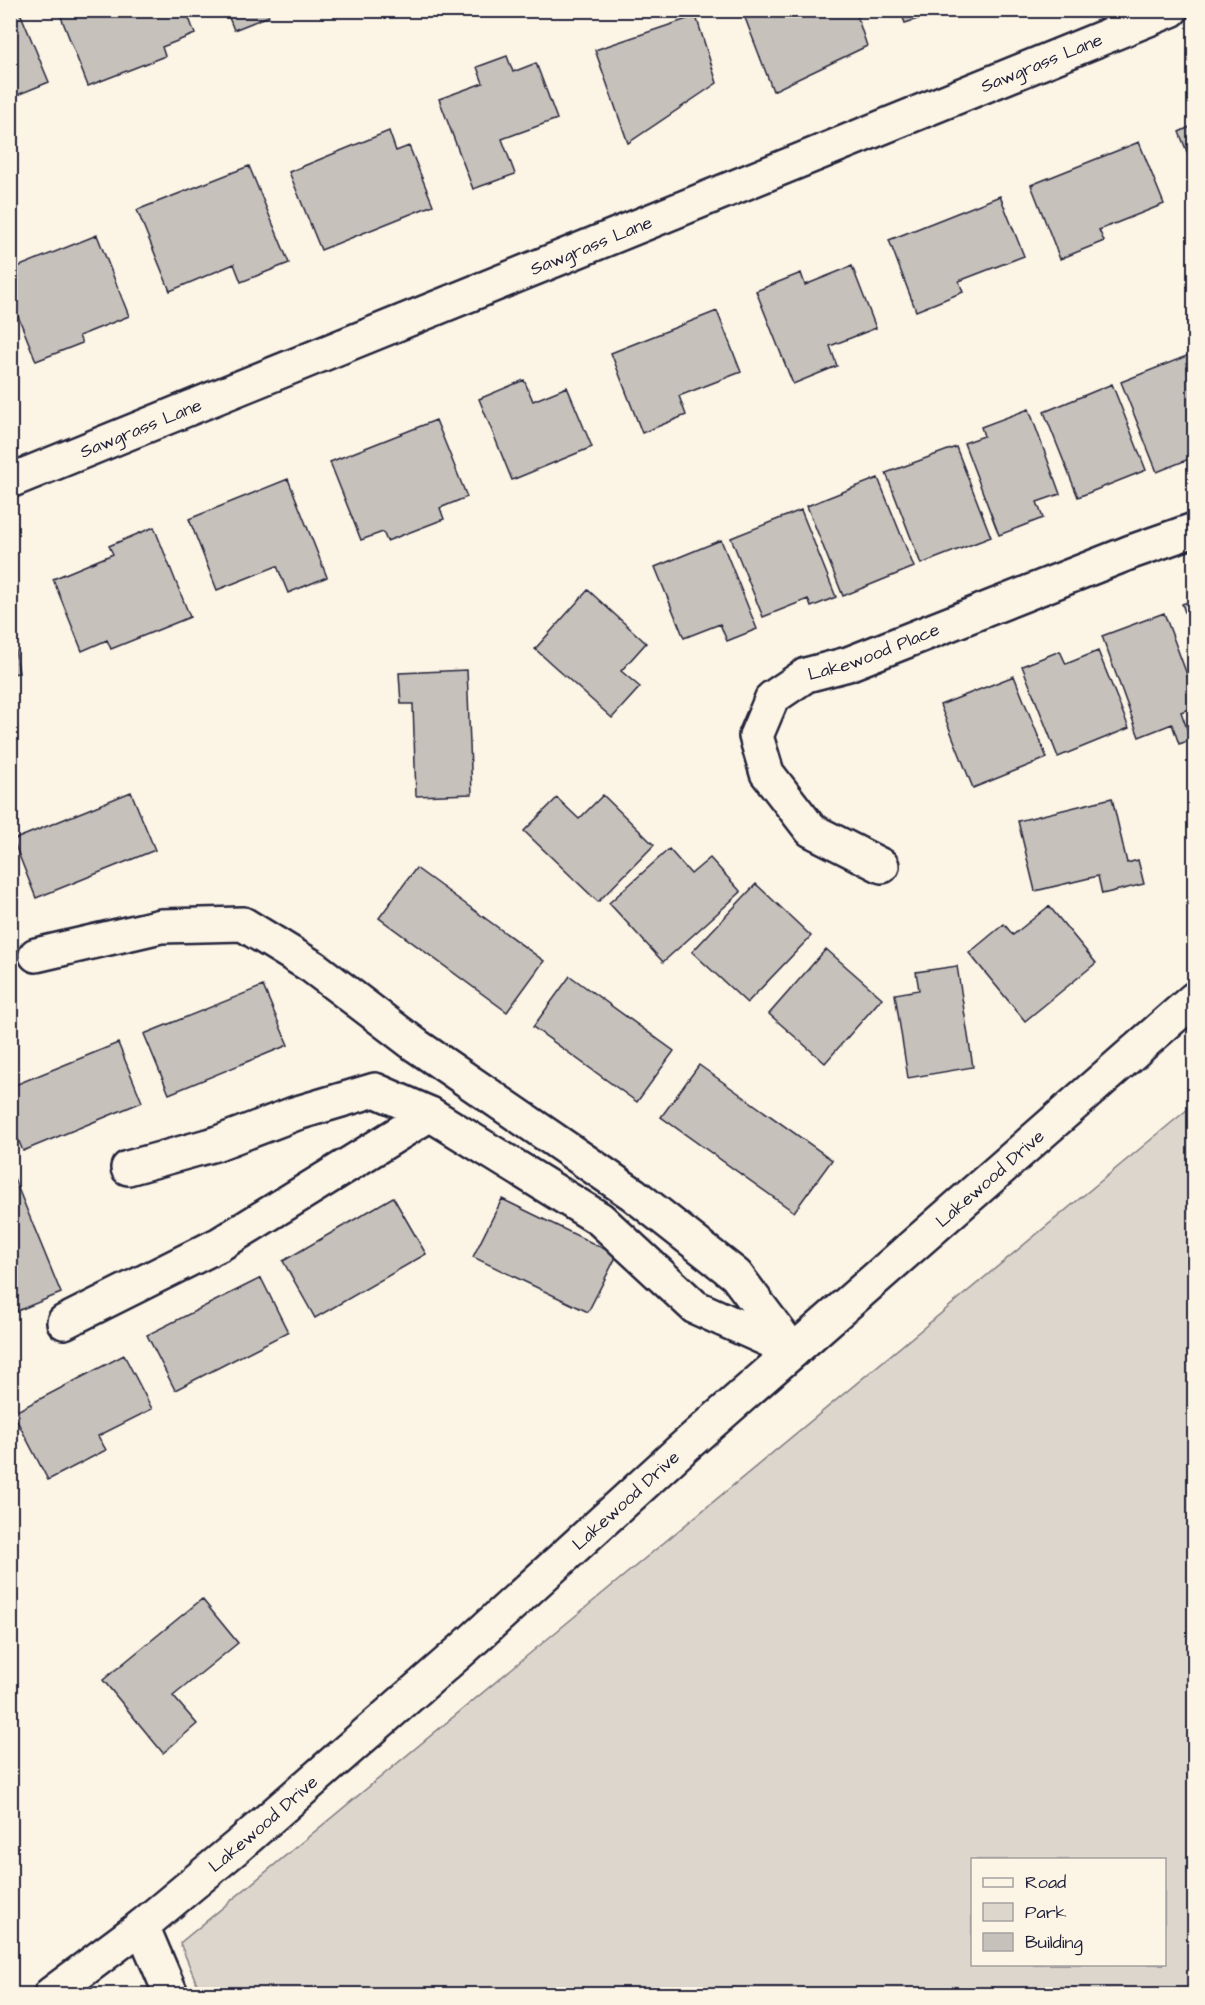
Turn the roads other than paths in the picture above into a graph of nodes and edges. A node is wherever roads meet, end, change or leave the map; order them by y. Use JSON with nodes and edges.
{"nodes":[{"id":1,"x":1171,"y":10,"type":"edge"},
{"id":2,"x":10,"y":481,"type":"edge"},
{"id":3,"x":1194,"y":530,"type":"edge"},
{"id":4,"x":882,"y":866,"type":"dead end"},
{"id":5,"x":36,"y":955,"type":"dead end"},
{"id":6,"x":1194,"y":999,"type":"edge"},
{"id":7,"x":430,"y":1114,"type":"junction"},
{"id":8,"x":128,"y":1168,"type":"dead end"},
{"id":9,"x":64,"y":1322,"type":"dead end"},
{"id":10,"x":794,"y":1351,"type":"junction"},
{"id":11,"x":142,"y":1926,"type":"junction"},
{"id":12,"x":51,"y":1995,"type":"edge"},
{"id":13,"x":171,"y":1995,"type":"edge"}],
"edges":[{"from":1,"to":2,"type":"street","name":"Sawgrass Lane"},
{"from":3,"to":4,"type":"street","name":"Lakewood Place"},
{"from":5,"to":10,"type":"street"},
{"from":6,"to":10,"type":"street","name":"Lakewood Drive"},
{"from":7,"to":8,"type":"street"},
{"from":7,"to":9,"type":"street"},
{"from":7,"to":10,"type":"street"},
{"from":10,"to":11,"type":"street","name":"Lakewood Drive"},
{"from":11,"to":12,"type":"street","name":"Lakewood Drive"},
{"from":11,"to":13,"type":"street"}]}
